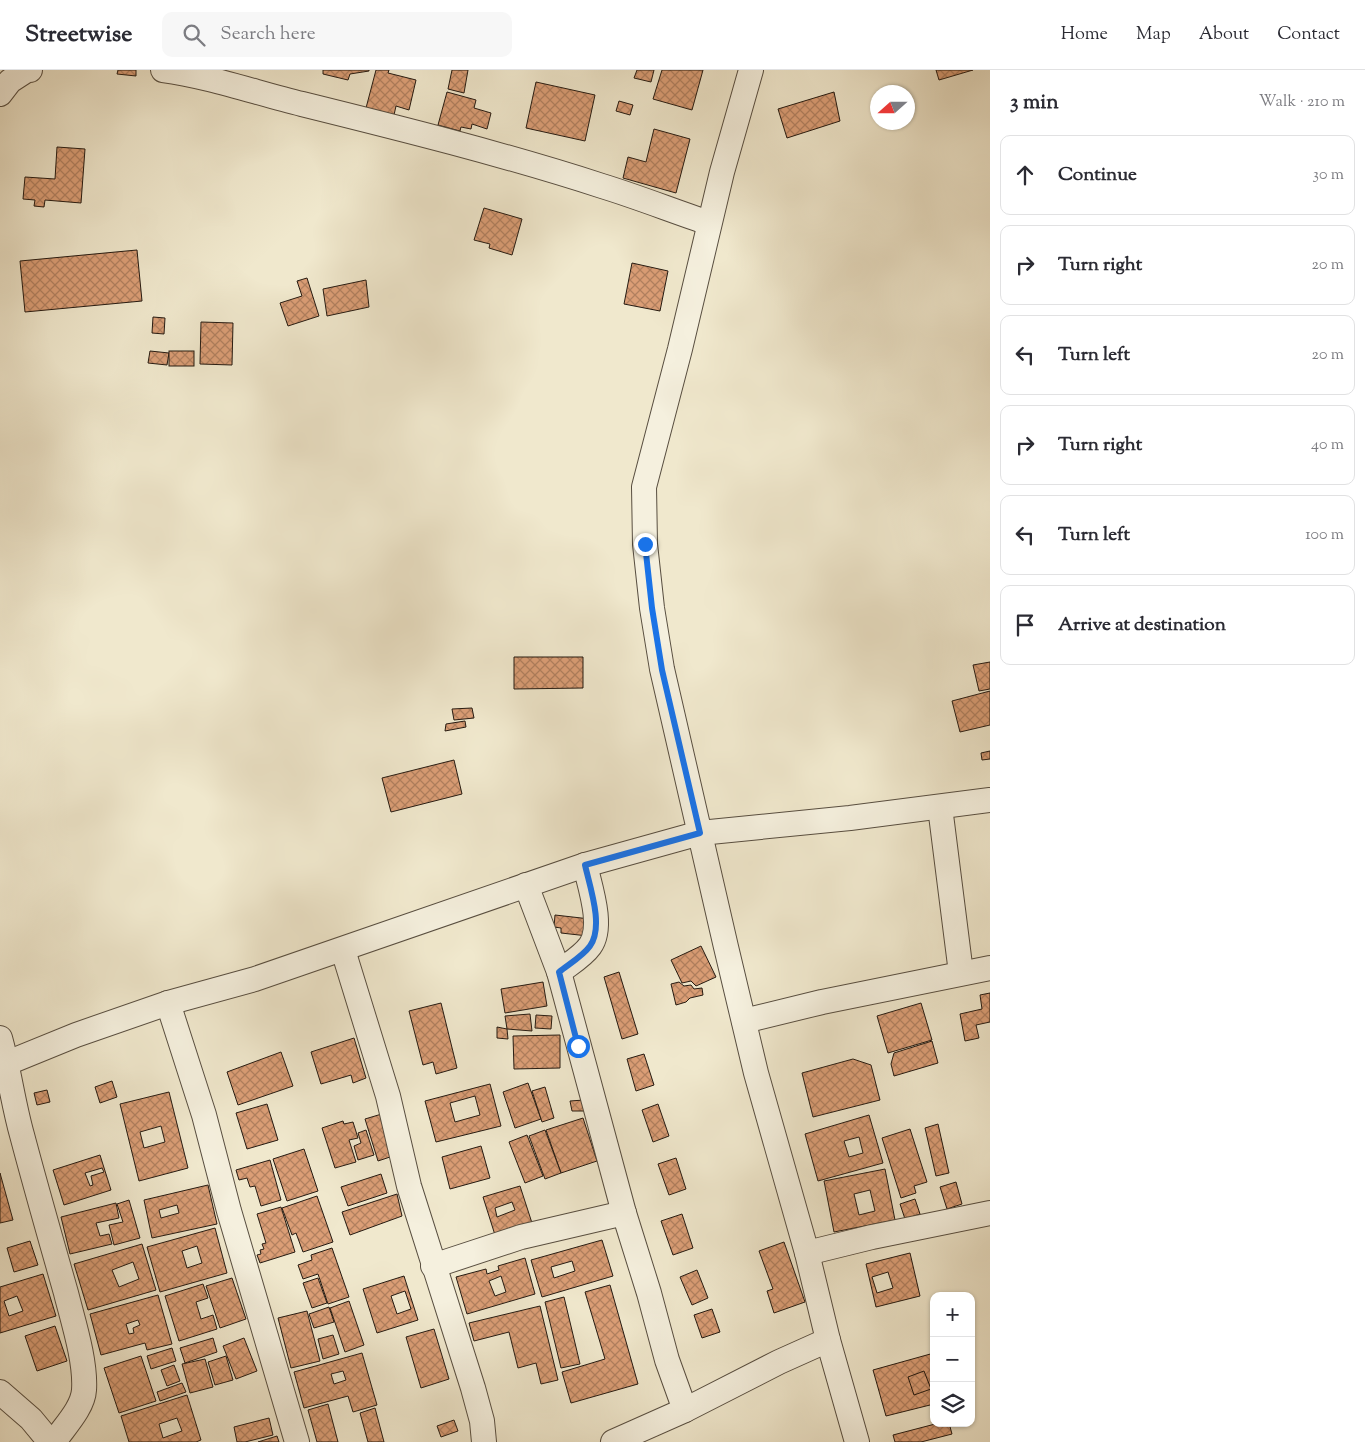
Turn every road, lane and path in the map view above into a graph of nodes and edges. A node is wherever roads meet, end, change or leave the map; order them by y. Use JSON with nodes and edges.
{"nodes":[{"id":1,"x":30,"y":70,"type":"edge"},
{"id":2,"x":163,"y":70,"type":"edge"},
{"id":3,"x":751,"y":70,"type":"edge"},
{"id":4,"x":0,"y":94,"type":"edge"},
{"id":5,"x":709,"y":223,"type":"junction"},
{"id":6,"x":990,"y":800,"type":"edge"},
{"id":7,"x":940,"y":807,"type":"junction"},
{"id":8,"x":700,"y":833,"type":"junction"},
{"id":9,"x":585,"y":865,"type":"junction"},
{"id":10,"x":526,"y":885,"type":"junction"},
{"id":11,"x":343,"y":950,"type":"junction"},
{"id":12,"x":990,"y":968,"type":"edge"},
{"id":13,"x":559,"y":972,"type":"junction"},
{"id":14,"x":961,"y":973,"type":"junction"},
{"id":15,"x":168,"y":1003,"type":"junction"},
{"id":16,"x":744,"y":1021,"type":"junction"},
{"id":17,"x":0,"y":1038,"type":"edge"},
{"id":18,"x":4,"y":1065,"type":"edge"},
{"id":19,"x":624,"y":1213,"type":"junction"},
{"id":20,"x":990,"y":1213,"type":"edge"},
{"id":21,"x":807,"y":1253,"type":"junction"},
{"id":22,"x":433,"y":1266,"type":"junction"},
{"id":23,"x":828,"y":1340,"type":"junction"},
{"id":24,"x":0,"y":1392,"type":"edge"},
{"id":25,"x":685,"y":1410,"type":"junction"},
{"id":26,"x":50,"y":1442,"type":"edge"},
{"id":27,"x":54,"y":1442,"type":"edge"},
{"id":28,"x":297,"y":1442,"type":"edge"},
{"id":29,"x":484,"y":1442,"type":"edge"},
{"id":30,"x":613,"y":1442,"type":"edge"},
{"id":31,"x":857,"y":1442,"type":"edge"}],
"edges":[{"from":1,"to":4,"type":"street"},
{"from":2,"to":5,"type":"street"},
{"from":3,"to":5,"type":"street"},
{"from":5,"to":8,"type":"street"},
{"from":6,"to":7,"type":"street"},
{"from":7,"to":8,"type":"street"},
{"from":7,"to":14,"type":"street"},
{"from":8,"to":9,"type":"street"},
{"from":8,"to":16,"type":"street"},
{"from":9,"to":10,"type":"street"},
{"from":9,"to":13,"type":"street"},
{"from":10,"to":11,"type":"street"},
{"from":10,"to":13,"type":"street"},
{"from":11,"to":15,"type":"street"},
{"from":11,"to":22,"type":"street"},
{"from":12,"to":14,"type":"street"},
{"from":13,"to":19,"type":"street"},
{"from":14,"to":16,"type":"street"},
{"from":15,"to":18,"type":"street"},
{"from":15,"to":28,"type":"street"},
{"from":16,"to":21,"type":"street"},
{"from":17,"to":18,"type":"street"},
{"from":18,"to":27,"type":"street"},
{"from":19,"to":22,"type":"street"},
{"from":19,"to":25,"type":"street"},
{"from":20,"to":21,"type":"street"},
{"from":21,"to":23,"type":"street"},
{"from":22,"to":29,"type":"street"},
{"from":23,"to":25,"type":"street"},
{"from":23,"to":31,"type":"street"},
{"from":24,"to":26,"type":"street"},
{"from":25,"to":30,"type":"street"}]}
